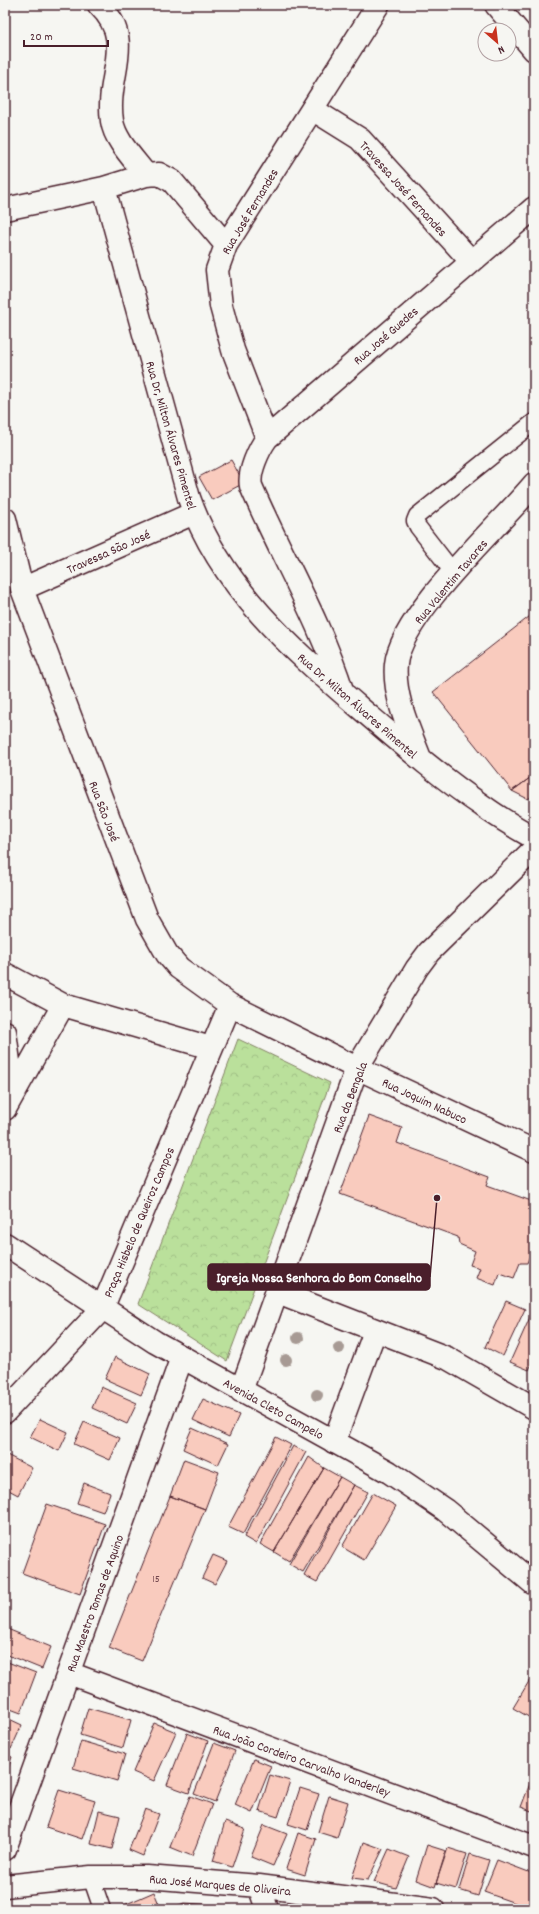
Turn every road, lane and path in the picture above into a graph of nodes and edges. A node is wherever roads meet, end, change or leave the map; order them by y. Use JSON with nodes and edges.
{"nodes":[{"id":1,"x":99,"y":5,"type":"edge"},
{"id":2,"x":378,"y":5,"type":"edge"},
{"id":3,"x":496,"y":5,"type":"edge"},
{"id":4,"x":534,"y":50,"type":"edge"},
{"id":5,"x":312,"y":109,"type":"junction"},
{"id":6,"x":146,"y":175,"type":"junction"},
{"id":7,"x":104,"y":188,"type":"junction"},
{"id":8,"x":534,"y":208,"type":"edge"},
{"id":9,"x":5,"y":209,"type":"edge"},
{"id":10,"x":226,"y":245,"type":"junction"},
{"id":11,"x":471,"y":261,"type":"junction"},
{"id":12,"x":534,"y":422,"type":"edge"},
{"id":13,"x":267,"y":438,"type":"junction"},
{"id":14,"x":534,"y":484,"type":"edge"},
{"id":15,"x":194,"y":513,"type":"junction"},
{"id":16,"x":5,"y":519,"type":"edge"},
{"id":17,"x":453,"y":572,"type":"junction"},
{"id":18,"x":22,"y":589,"type":"junction"},
{"id":19,"x":343,"y":694,"type":"junction"},
{"id":20,"x":420,"y":759,"type":"junction"},
{"id":21,"x":534,"y":838,"type":"edge"},
{"id":22,"x":534,"y":849,"type":"edge"},
{"id":23,"x":5,"y":974,"type":"edge"},
{"id":24,"x":63,"y":1005,"type":"junction"},
{"id":25,"x":230,"y":1005,"type":"junction"},
{"id":26,"x":5,"y":1032,"type":"edge"},
{"id":27,"x":211,"y":1048,"type":"junction"},
{"id":28,"x":357,"y":1068,"type":"junction"},
{"id":29,"x":9,"y":1100,"type":"edge"},
{"id":30,"x":534,"y":1151,"type":"edge"},
{"id":31,"x":5,"y":1244,"type":"edge"},
{"id":32,"x":278,"y":1292,"type":"junction"},
{"id":33,"x":102,"y":1309,"type":"junction"},
{"id":34,"x":375,"y":1331,"type":"junction"},
{"id":35,"x":182,"y":1357,"type":"junction"},
{"id":36,"x":241,"y":1391,"type":"junction"},
{"id":37,"x":534,"y":1408,"type":"edge"},
{"id":38,"x":5,"y":1412,"type":"edge"},
{"id":39,"x":334,"y":1442,"type":"junction"},
{"id":40,"x":534,"y":1584,"type":"edge"},
{"id":41,"x":69,"y":1673,"type":"junction"},
{"id":42,"x":534,"y":1847,"type":"edge"},
{"id":43,"x":5,"y":1849,"type":"edge"},
{"id":44,"x":91,"y":1877,"type":"junction"},
{"id":45,"x":5,"y":1886,"type":"edge"},
{"id":46,"x":259,"y":1886,"type":"junction"},
{"id":47,"x":102,"y":1909,"type":"edge"},
{"id":48,"x":267,"y":1909,"type":"edge"},
{"id":49,"x":433,"y":1909,"type":"edge"}],
"edges":[{"from":1,"to":6,"type":"street"},
{"from":2,"to":5,"type":"street","name":"Rua José Fernandes"},
{"from":3,"to":4,"type":"street"},
{"from":5,"to":10,"type":"street","name":"Rua José Fernandes"},
{"from":5,"to":11,"type":"street","name":"Travessa José Fernandes"},
{"from":6,"to":7,"type":"street"},
{"from":6,"to":10,"type":"street"},
{"from":7,"to":9,"type":"street"},
{"from":7,"to":15,"type":"street","name":"Rua Dr, Milton Álvares Pimentel"},
{"from":8,"to":11,"type":"street","name":"Rua José Guedes"},
{"from":10,"to":13,"type":"street","name":"Rua José Fernandes"},
{"from":11,"to":13,"type":"street","name":"Rua José Guedes"},
{"from":12,"to":17,"type":"lane"},
{"from":13,"to":19,"type":"street","name":"Rua José Guedes"},
{"from":14,"to":17,"type":"street","name":"Rua Valentim Tavares"},
{"from":15,"to":18,"type":"street","name":"Travessa São José"},
{"from":15,"to":19,"type":"street","name":"Rua Dr, Milton Álvares Pimentel"},
{"from":16,"to":18,"type":"street","name":"Rua São José"},
{"from":17,"to":20,"type":"street","name":"Rua Valentim Tavares"},
{"from":18,"to":25,"type":"street","name":"Rua São José"},
{"from":19,"to":20,"type":"street","name":"Rua Dr, Milton Álvares Pimentel"},
{"from":20,"to":21,"type":"street","name":"Rua Dr, Milton Álvares Pimentel"},
{"from":22,"to":28,"type":"street","name":"Rua da Bengala"},
{"from":23,"to":24,"type":"street"},
{"from":24,"to":27,"type":"street"},
{"from":24,"to":29,"type":"street"},
{"from":25,"to":27,"type":"street","name":"Praça Hisbelo de Queiroz Campos"},
{"from":25,"to":28,"type":"street","name":"Rua Joquim Nabuco"},
{"from":26,"to":29,"type":"street"},
{"from":27,"to":33,"type":"street","name":"Praça Hisbelo de Queiroz Campos"},
{"from":28,"to":30,"type":"street","name":"Rua Joquim Nabuco"},
{"from":28,"to":32,"type":"street","name":"Rua da Bengala"},
{"from":31,"to":33,"type":"street","name":"Avenida Cleto Campelo"},
{"from":32,"to":34,"type":"street"},
{"from":32,"to":36,"type":"street","name":"Rua da Bengala"},
{"from":33,"to":35,"type":"street","name":"Avenida Cleto Campelo"},
{"from":33,"to":38,"type":"street","name":"Praça Hisbelo de Queiroz Campos"},
{"from":34,"to":37,"type":"street"},
{"from":34,"to":39,"type":"street"},
{"from":35,"to":36,"type":"street","name":"Avenida Cleto Campelo"},
{"from":35,"to":41,"type":"street","name":"Rua Maestro Tomas de Aquino"},
{"from":36,"to":39,"type":"street","name":"Avenida Cleto Campelo"},
{"from":39,"to":40,"type":"street","name":"Avenida Cleto Campelo"},
{"from":41,"to":42,"type":"street","name":"Rua João Cordeiro Carvalho Vanderley"},
{"from":41,"to":43,"type":"street","name":"Rua Maestro Tomas de Aquino"},
{"from":44,"to":45,"type":"street","name":"Rua José Marques de Oliveira"},
{"from":44,"to":46,"type":"street","name":"Rua José Marques de Oliveira"},
{"from":44,"to":47,"type":"lane"},
{"from":46,"to":48,"type":"street"},
{"from":46,"to":49,"type":"street","name":"Rua José Marques de Oliveira"}]}
